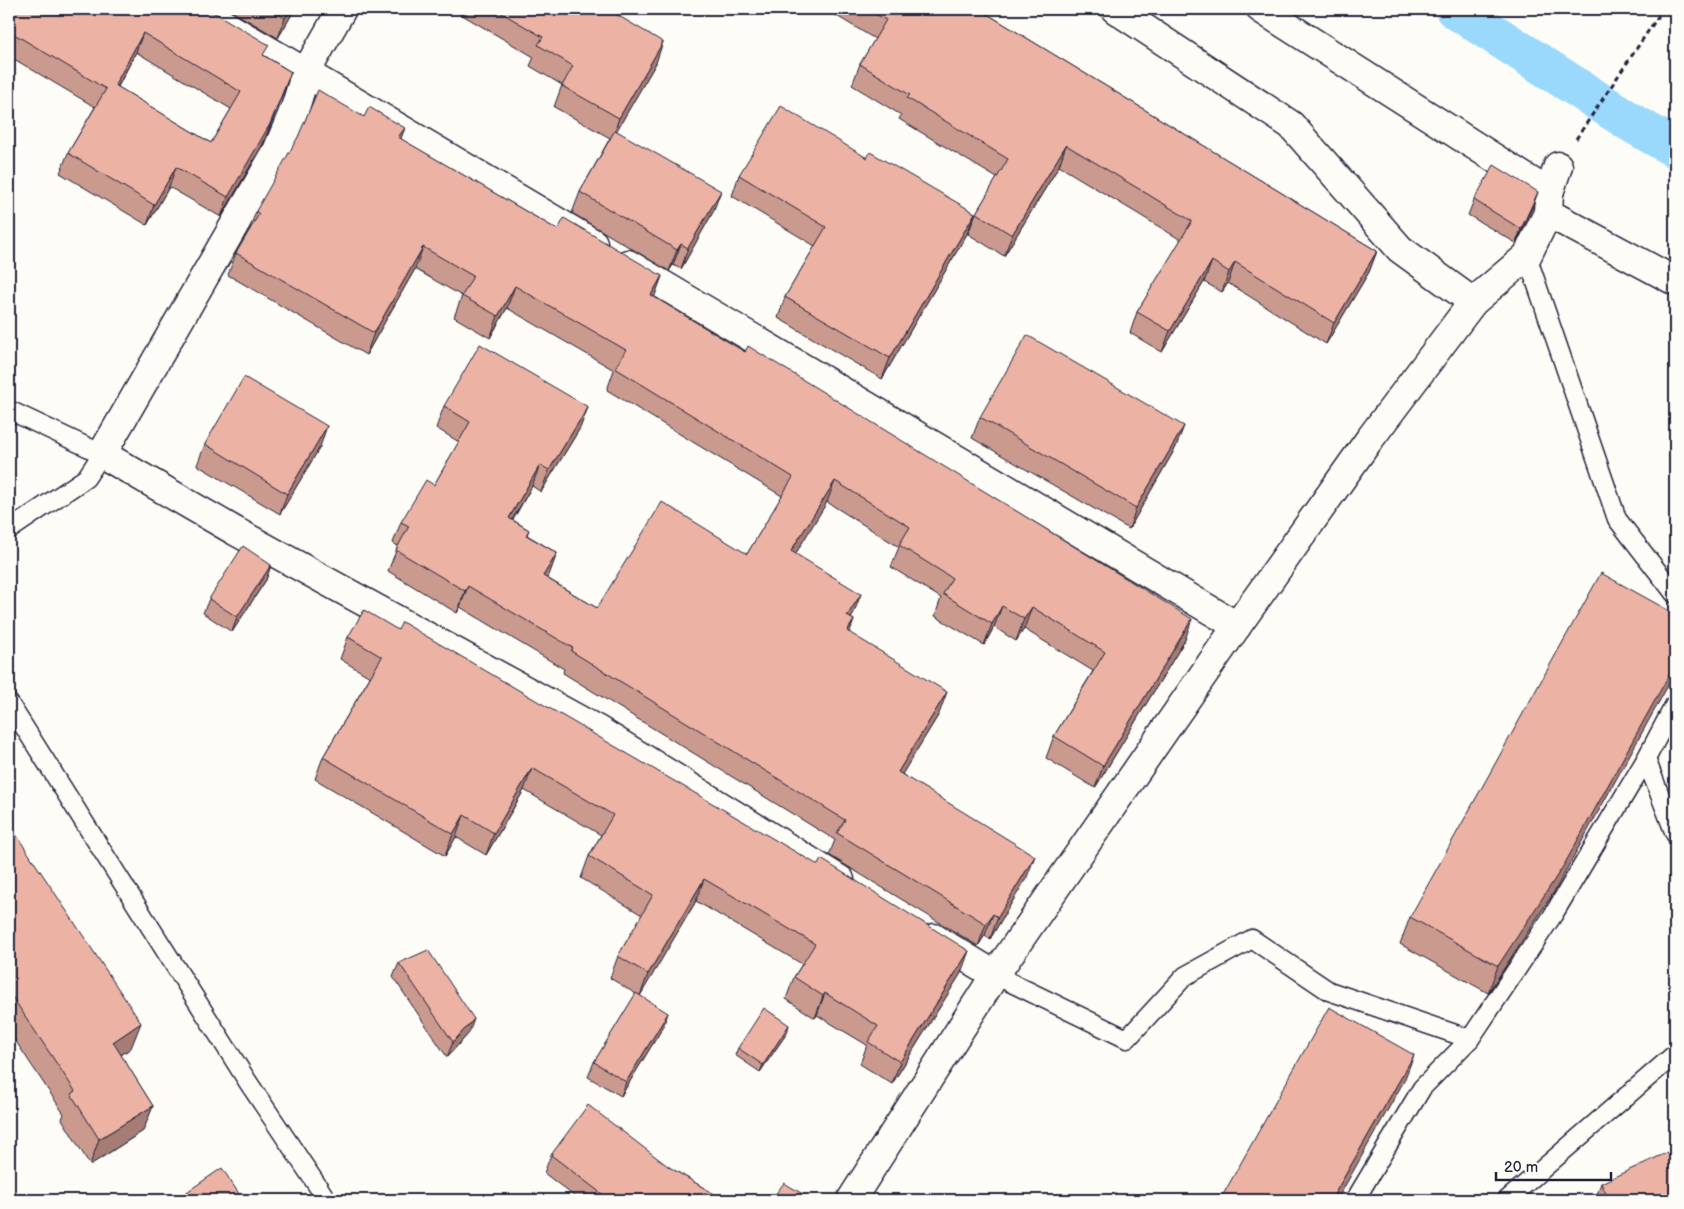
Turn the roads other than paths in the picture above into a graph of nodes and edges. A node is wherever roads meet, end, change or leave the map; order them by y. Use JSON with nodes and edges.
{"nodes":[{"id":1,"x":198,"y":9,"type":"edge"},
{"id":2,"x":342,"y":9,"type":"edge"},
{"id":3,"x":1116,"y":9,"type":"edge"},
{"id":4,"x":1261,"y":9,"type":"edge"},
{"id":5,"x":306,"y":72,"type":"junction"},
{"id":6,"x":1558,"y":166,"type":"road end"},
{"id":7,"x":1549,"y":203,"type":"junction"},
{"id":8,"x":1527,"y":256,"type":"junction"},
{"id":9,"x":1675,"y":282,"type":"edge"},
{"id":10,"x":1473,"y":302,"type":"junction"},
{"id":11,"x":9,"y":410,"type":"edge"},
{"id":12,"x":102,"y":454,"type":"junction"},
{"id":13,"x":9,"y":530,"type":"edge"},
{"id":14,"x":1675,"y":594,"type":"edge"},
{"id":15,"x":1237,"y":626,"type":"junction"},
{"id":16,"x":9,"y":703,"type":"edge"},
{"id":17,"x":1675,"y":704,"type":"edge"},
{"id":18,"x":1646,"y":759,"type":"junction"},
{"id":19,"x":1675,"y":834,"type":"edge"},
{"id":20,"x":859,"y":891,"type":"edge"},
{"id":21,"x":910,"y":922,"type":"edge"},
{"id":22,"x":995,"y":975,"type":"junction"},
{"id":23,"x":1470,"y":1039,"type":"junction"},
{"id":24,"x":1675,"y":1054,"type":"edge"},
{"id":25,"x":327,"y":1200,"type":"edge"},
{"id":26,"x":851,"y":1200,"type":"edge"},
{"id":27,"x":1355,"y":1200,"type":"edge"},
{"id":28,"x":1507,"y":1200,"type":"edge"}],
"edges":[{"from":1,"to":5,"type":"street"},
{"from":2,"to":5,"type":"street"},
{"from":3,"to":10,"type":"street"},
{"from":4,"to":7,"type":"street"},
{"from":5,"to":12,"type":"street"},
{"from":5,"to":15,"type":"street"},
{"from":6,"to":7,"type":"street"},
{"from":7,"to":8,"type":"street"},
{"from":7,"to":9,"type":"street"},
{"from":8,"to":10,"type":"street"},
{"from":8,"to":14,"type":"lane"},
{"from":10,"to":15,"type":"street"},
{"from":11,"to":12,"type":"lane"},
{"from":12,"to":13,"type":"lane"},
{"from":12,"to":20,"type":"street"},
{"from":15,"to":22,"type":"street"},
{"from":16,"to":25,"type":"lane"},
{"from":17,"to":18,"type":"lane"},
{"from":18,"to":19,"type":"lane"},
{"from":18,"to":23,"type":"lane"},
{"from":21,"to":22,"type":"street"},
{"from":22,"to":23,"type":"lane"},
{"from":22,"to":26,"type":"street"},
{"from":23,"to":27,"type":"lane"},
{"from":24,"to":28,"type":"lane"}]}
